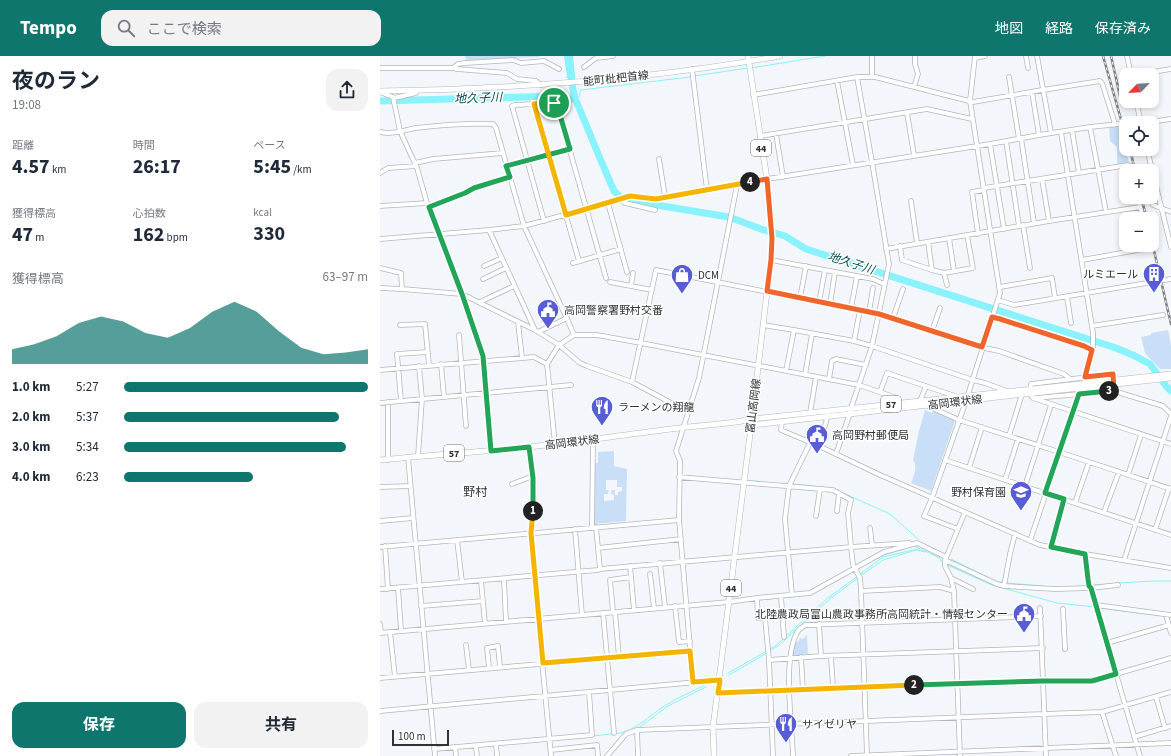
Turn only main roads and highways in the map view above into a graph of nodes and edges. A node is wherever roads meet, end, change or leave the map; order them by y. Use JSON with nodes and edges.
{"nodes":[{"id":1,"x":780,"y":56,"type":"edge"},
{"id":2,"x":749,"y":63,"type":"edge"},
{"id":3,"x":380,"y":92,"type":"edge"},
{"id":4,"x":1171,"y":374,"type":"edge"},
{"id":5,"x":1171,"y":378,"type":"edge"},
{"id":6,"x":1032,"y":392,"type":"junction"},
{"id":7,"x":966,"y":398,"type":"junction"},
{"id":8,"x":850,"y":411,"type":"junction"},
{"id":9,"x":827,"y":413,"type":"junction"},
{"id":10,"x":752,"y":422,"type":"junction"},
{"id":11,"x":380,"y":460,"type":"edge"},
{"id":12,"x":714,"y":756,"type":"edge"}],
"edges":[{"from":1,"to":2,"type":"main road","name":"能町枇杷首線"},
{"from":2,"to":3,"type":"main road","name":"能町枇杷首線"},
{"from":2,"to":10,"type":"main road","name":"富山高岡線","number":"44"},
{"from":4,"to":6,"type":"main road","name":"高岡環状線","number":"57","bridge":true},
{"from":5,"to":6,"type":"main road","name":"高岡環状線","number":"57","bridge":true},
{"from":6,"to":7,"type":"main road","name":"高岡環状線","number":"57"},
{"from":6,"to":7,"type":"main road","name":"高岡環状線","number":"57"},
{"from":7,"to":8,"type":"main road","name":"高岡環状線","number":"57"},
{"from":7,"to":8,"type":"main road","name":"高岡環状線","number":"57"},
{"from":8,"to":9,"type":"main road","name":"高岡環状線","number":"57"},
{"from":9,"to":10,"type":"main road","name":"高岡環状線","number":"57"},
{"from":9,"to":10,"type":"main road","name":"高岡環状線","number":"57"},
{"from":10,"to":11,"type":"main road","name":"高岡環状線","number":"57"},
{"from":10,"to":12,"type":"main road","name":"富山高岡線","number":"44"}]}
